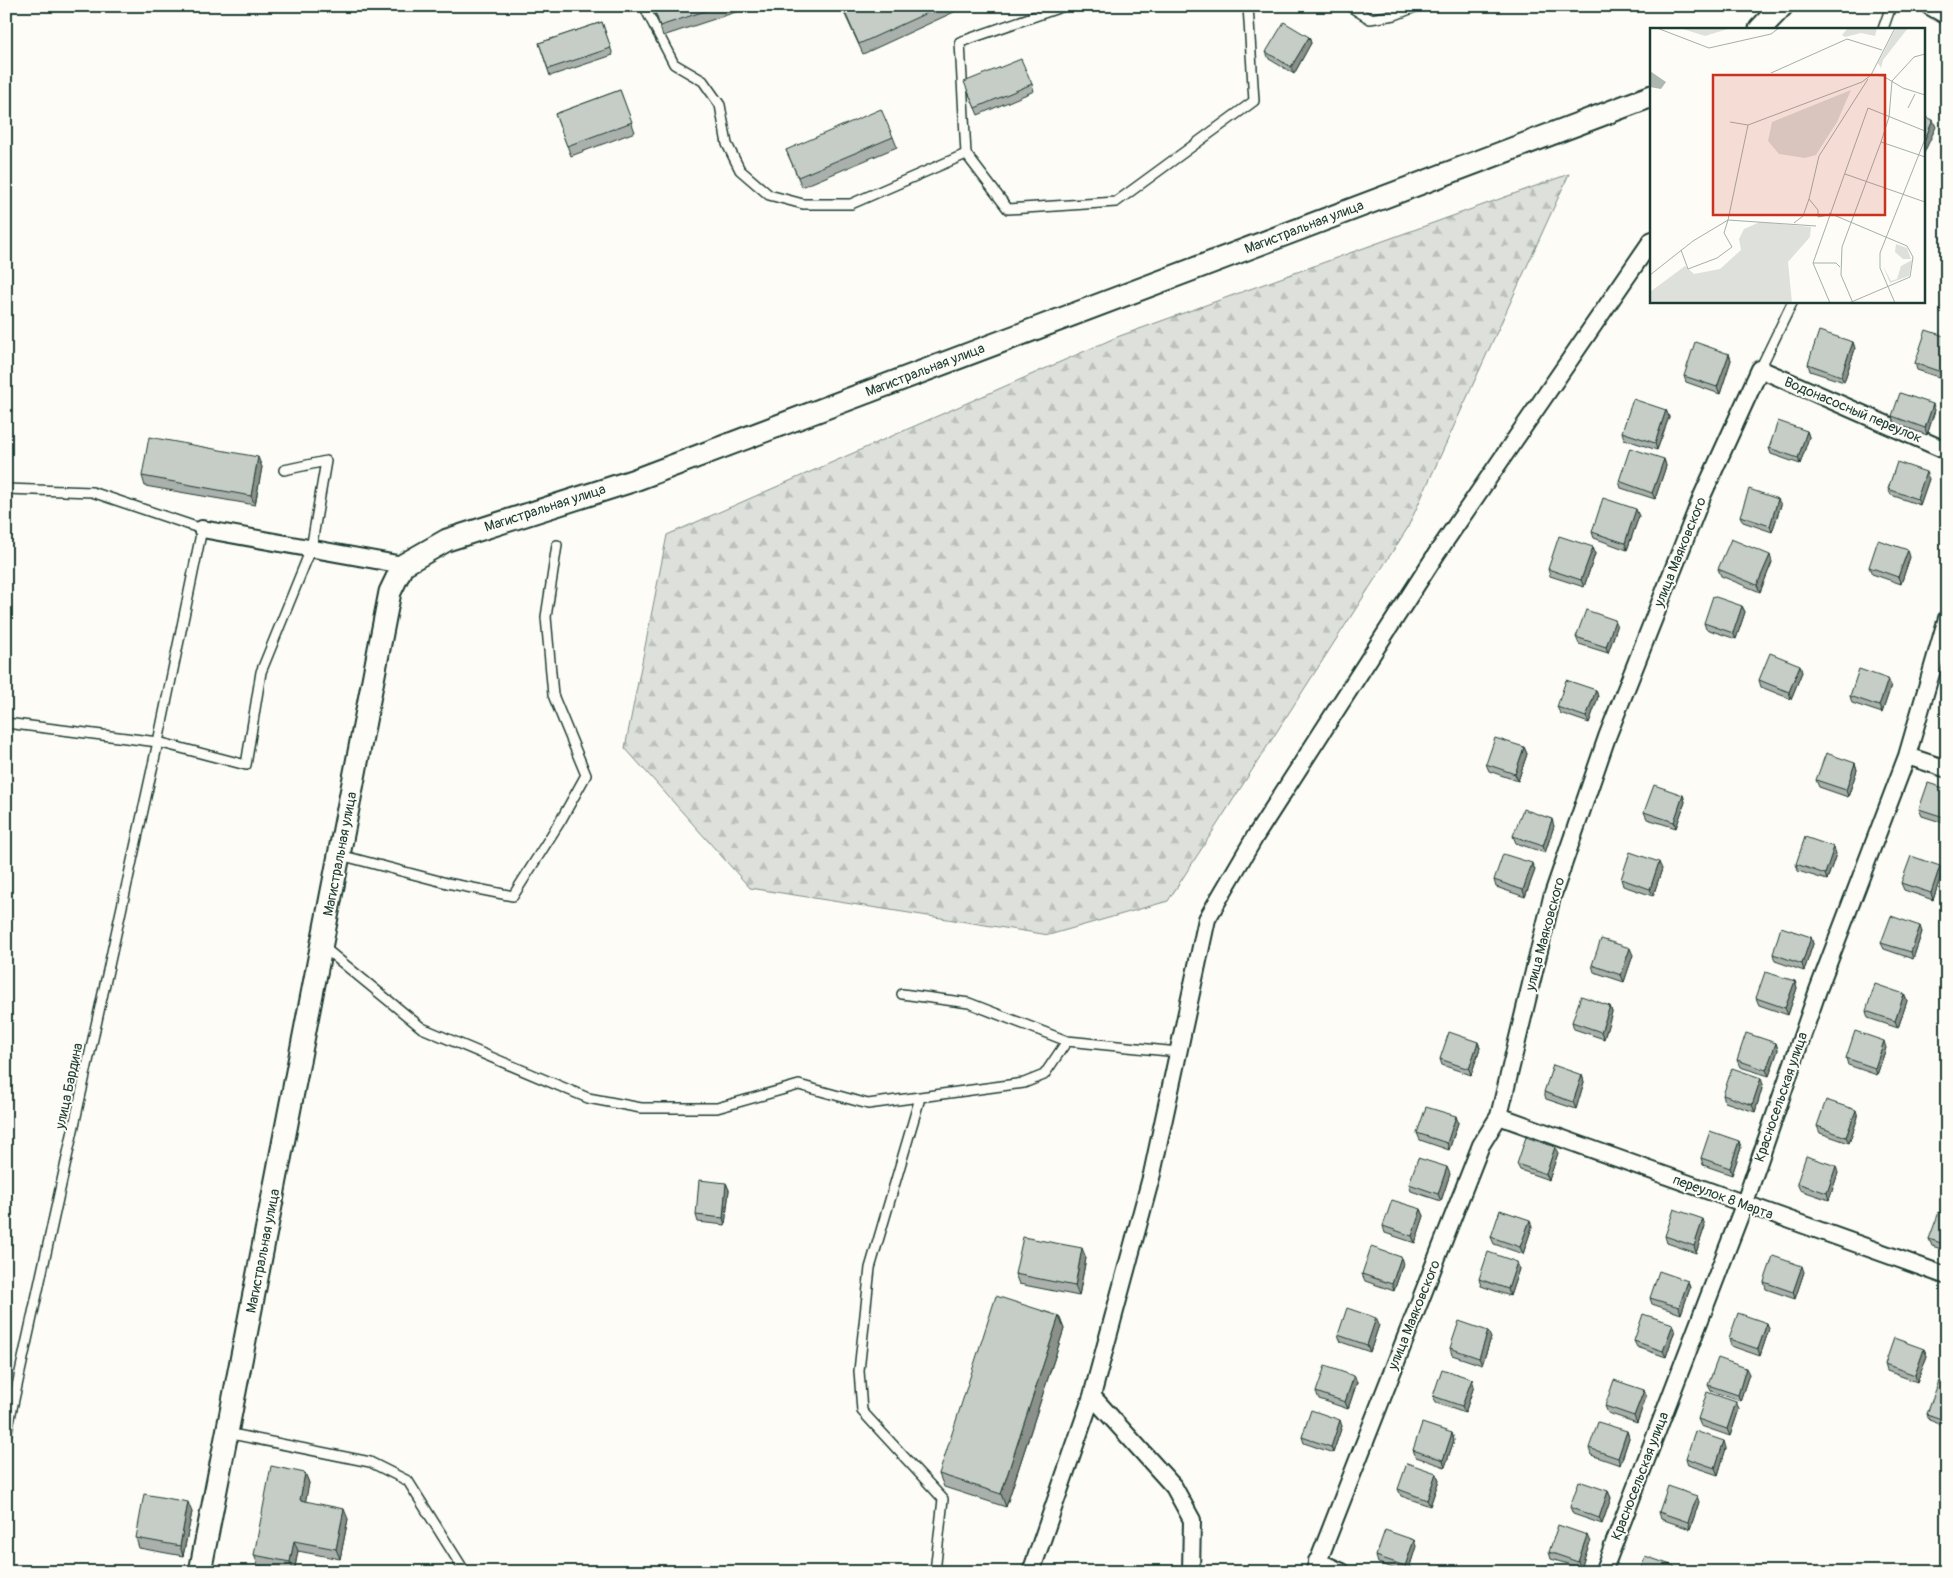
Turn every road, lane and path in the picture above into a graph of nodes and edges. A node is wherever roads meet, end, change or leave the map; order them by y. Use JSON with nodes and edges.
{"nodes":[{"id":1,"x":648,"y":6,"type":"edge"},
{"id":2,"x":1064,"y":6,"type":"edge"},
{"id":3,"x":1248,"y":6,"type":"edge"},
{"id":4,"x":1349,"y":6,"type":"edge"},
{"id":5,"x":1418,"y":6,"type":"edge"},
{"id":6,"x":1784,"y":6,"type":"edge"},
{"id":7,"x":1891,"y":6,"type":"edge"},
{"id":8,"x":1929,"y":6,"type":"edge"},
{"id":9,"x":1947,"y":16,"type":"edge"},
{"id":10,"x":1761,"y":28,"type":"edge"},
{"id":11,"x":1773,"y":28,"type":"edge"},
{"id":12,"x":1883,"y":28,"type":"edge"},
{"id":13,"x":1650,"y":97,"type":"edge"},
{"id":14,"x":966,"y":154,"type":"junction"},
{"id":15,"x":1650,"y":243,"type":"edge"},
{"id":16,"x":1793,"y":302,"type":"edge"},
{"id":17,"x":1760,"y":370,"type":"junction"},
{"id":18,"x":1947,"y":451,"type":"edge"},
{"id":19,"x":284,"y":470,"type":"dead end"},
{"id":20,"x":6,"y":489,"type":"edge"},
{"id":21,"x":202,"y":529,"type":"junction"},
{"id":22,"x":557,"y":544,"type":"dead end"},
{"id":23,"x":311,"y":549,"type":"junction"},
{"id":24,"x":403,"y":565,"type":"junction"},
{"id":25,"x":1947,"y":618,"type":"edge"},
{"id":26,"x":6,"y":723,"type":"edge"},
{"id":27,"x":158,"y":742,"type":"junction"},
{"id":28,"x":1907,"y":756,"type":"junction"},
{"id":29,"x":1947,"y":769,"type":"edge"},
{"id":30,"x":340,"y":855,"type":"junction"},
{"id":31,"x":322,"y":946,"type":"junction"},
{"id":32,"x":902,"y":994,"type":"dead end"},
{"id":33,"x":1067,"y":1042,"type":"junction"},
{"id":34,"x":1178,"y":1052,"type":"junction"},
{"id":35,"x":920,"y":1098,"type":"junction"},
{"id":36,"x":1499,"y":1116,"type":"junction"},
{"id":37,"x":1744,"y":1205,"type":"junction"},
{"id":38,"x":1947,"y":1276,"type":"edge"},
{"id":39,"x":1092,"y":1396,"type":"junction"},
{"id":40,"x":227,"y":1432,"type":"junction"},
{"id":41,"x":6,"y":1436,"type":"edge"},
{"id":42,"x":1315,"y":1566,"type":"edge"},
{"id":43,"x":200,"y":1572,"type":"edge"},
{"id":44,"x":465,"y":1572,"type":"edge"},
{"id":45,"x":935,"y":1572,"type":"edge"},
{"id":46,"x":1031,"y":1572,"type":"edge"},
{"id":47,"x":1192,"y":1572,"type":"edge"},
{"id":48,"x":1342,"y":1572,"type":"edge"},
{"id":49,"x":1603,"y":1572,"type":"edge"}],
"edges":[{"from":1,"to":14,"type":"lane"},
{"from":2,"to":14,"type":"lane"},
{"from":3,"to":14,"type":"lane"},
{"from":4,"to":5,"type":"lane"},
{"from":6,"to":10,"type":"street"},
{"from":6,"to":11,"type":"street"},
{"from":7,"to":12,"type":"lane"},
{"from":8,"to":9,"type":"street"},
{"from":13,"to":24,"type":"street","name":"Магистральная улица"},
{"from":15,"to":34,"type":"street"},
{"from":16,"to":17,"type":"lane","name":"улица Маяковского"},
{"from":17,"to":18,"type":"street","name":"Водонасосный переулок"},
{"from":17,"to":36,"type":"street","name":"улица Маяковского"},
{"from":19,"to":23,"type":"lane"},
{"from":20,"to":21,"type":"lane"},
{"from":21,"to":23,"type":"street"},
{"from":21,"to":27,"type":"lane","name":"улица Бардина"},
{"from":22,"to":30,"type":"lane"},
{"from":23,"to":24,"type":"street"},
{"from":23,"to":27,"type":"lane"},
{"from":24,"to":30,"type":"street","name":"Магистральная улица"},
{"from":25,"to":28,"type":"street","name":"Красносельская улица"},
{"from":26,"to":27,"type":"lane"},
{"from":27,"to":41,"type":"lane","name":"улица Бардина"},
{"from":28,"to":29,"type":"street"},
{"from":28,"to":37,"type":"street","name":"Красносельская улица"},
{"from":30,"to":31,"type":"street","name":"Магистральная улица"},
{"from":31,"to":35,"type":"lane"},
{"from":31,"to":40,"type":"street","name":"Магистральная улица"},
{"from":32,"to":33,"type":"lane"},
{"from":33,"to":34,"type":"lane"},
{"from":33,"to":35,"type":"lane"},
{"from":34,"to":39,"type":"street"},
{"from":35,"to":45,"type":"lane"},
{"from":36,"to":37,"type":"street","name":"переулок 8 Марта"},
{"from":36,"to":42,"type":"street","name":"улица Маяковского"},
{"from":37,"to":38,"type":"street","name":"переулок 8 Марта"},
{"from":37,"to":49,"type":"street","name":"Красносельская улица"},
{"from":39,"to":46,"type":"street"},
{"from":39,"to":47,"type":"street"},
{"from":40,"to":43,"type":"street","name":"Магистральная улица"},
{"from":40,"to":44,"type":"lane"},
{"from":42,"to":48,"type":"street"}]}
